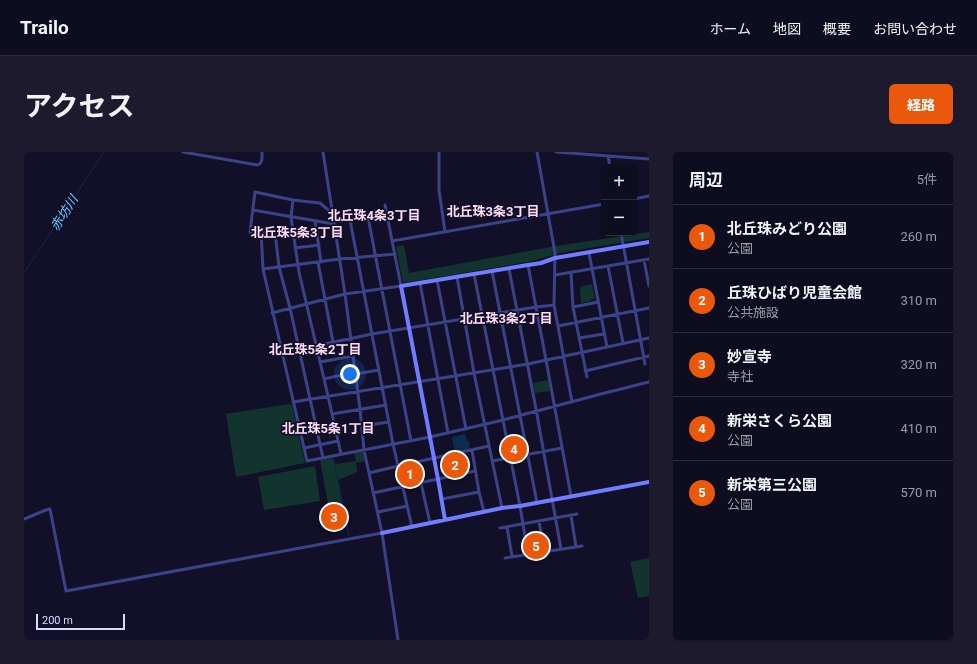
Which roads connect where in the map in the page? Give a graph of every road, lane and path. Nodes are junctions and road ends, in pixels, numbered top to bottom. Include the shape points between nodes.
1 (183, 152) edge
2 (262, 152) edge
3 (323, 152) edge
4 (439, 152) edge
5 (537, 152) edge
6 (556, 152) edge
7 (608, 156) junction
8 (649, 159) edge
9 (609, 164) edge
10 (649, 196) edge
11 (637, 198) edge
12 (293, 200) junction
13 (385, 205) dead end
14 (601, 205) edge
15 (253, 210) junction
16 (387, 213) junction
17 (333, 214) junction
18 (548, 214) junction
19 (368, 216) junction
20 (291, 217) junction
21 (350, 220) junction
22 (315, 221) junction
23 (334, 223) junction
24 (261, 231) junction
25 (275, 232) junction
26 (317, 232) junction
27 (445, 232) junction
28 (293, 235) junction
29 (621, 236) edge
30 (392, 241) junction
31 (649, 242) edge
32 (319, 245) junction
33 (623, 246) junction
34 (295, 248) junction
35 (589, 253) junction
36 (395, 254) junction
37 (375, 256) junction
38 (357, 257) junction
39 (555, 258) junction
40 (340, 259) junction
41 (649, 259) edge
42 (644, 260) junction
43 (319, 262) junction
44 (626, 263) junction
45 (298, 265) junction
46 (528, 265) junction
47 (608, 266) junction
48 (279, 267) junction
49 (509, 269) junction
50 (592, 269) junction
51 (263, 270) junction
52 (492, 271) junction
53 (571, 273) junction
54 (474, 274) junction
55 (555, 275) junction
56 (457, 277) junction
57 (437, 280) junction
58 (420, 283) junction
59 (401, 286) junction
60 (649, 286) edge
61 (381, 289) junction
62 (363, 292) junction
63 (345, 294) junction
64 (325, 299) junction
65 (598, 302) junction
66 (307, 304) junction
67 (554, 305) junction
68 (536, 307) junction
69 (573, 307) junction
70 (290, 308) junction
71 (649, 308) edge
72 (517, 310) junction
73 (635, 311) junction
74 (272, 313) junction
75 (500, 314) junction
76 (618, 315) junction
77 (482, 316) junction
78 (601, 318) junction
79 (464, 319) junction
80 (445, 323) junction
81 (576, 323) junction
82 (428, 325) junction
83 (558, 326) junction
84 (409, 328) junction
85 (390, 332) junction
86 (372, 334) junction
87 (604, 334) junction
88 (351, 338) junction
89 (579, 338) junction
90 (649, 338) edge
91 (640, 340) junction
92 (333, 342) junction
93 (623, 343) junction
94 (316, 346) junction
95 (607, 347) junction
96 (299, 349) junction
97 (282, 353) junction
98 (581, 353) junction
99 (353, 356) junction
100 (564, 356) junction
101 (649, 356) edge
102 (644, 357) junction
103 (546, 360) junction
104 (320, 362) junction
105 (528, 364) junction
106 (645, 364) dead end
107 (511, 367) junction
108 (379, 370) junction
109 (493, 370) junction
110 (585, 371) junction
111 (355, 373) junction
112 (474, 373) junction
113 (455, 376) junction
114 (587, 377) dead end
115 (324, 379) junction
116 (438, 379) junction
117 (419, 382) junction
118 (649, 382) edge
119 (400, 385) junction
120 (382, 388) junction
121 (358, 391) junction
122 (328, 396) junction
123 (310, 399) junction
124 (294, 402) junction
125 (572, 402) junction
126 (386, 405) junction
127 (555, 406) junction
128 (360, 409) junction
129 (537, 411) junction
130 (332, 414) junction
131 (520, 416) junction
132 (503, 420) junction
133 (389, 422) junction
134 (485, 424) junction
135 (362, 426) junction
136 (466, 429) junction
137 (448, 433) junction
138 (430, 437) junction
139 (338, 441) junction
140 (411, 441) junction
141 (393, 444) junction
142 (320, 445) junction
143 (489, 446) junction
144 (304, 448) junction
145 (562, 448) junction
146 (364, 450) junction
147 (472, 450) junction
148 (544, 451) junction
149 (340, 454) junction
150 (528, 454) junction
151 (510, 457) junction
152 (323, 458) junction
153 (434, 458) junction
154 (492, 461) junction
155 (398, 466) junction
156 (476, 471) junction
157 (369, 473) junction
158 (438, 479) junction
159 (649, 482) edge
160 (421, 483) junction
161 (402, 487) junction
162 (373, 492) junction
163 (479, 492) junction
164 (571, 496) junction
165 (442, 499) junction
166 (553, 500) junction
167 (537, 503) junction
168 (407, 506) junction
169 (520, 506) junction
170 (502, 508) junction
171 (378, 512) junction
172 (484, 512) junction
173 (577, 514) dead end
174 (571, 515) junction
175 (24, 518) edge
176 (556, 518) junction
177 (445, 520) junction
178 (539, 521) junction
179 (430, 523) junction
180 (523, 524) junction
181 (412, 527) junction
182 (507, 527) junction
183 (500, 528) dead end
184 (382, 533) junction
185 (582, 546) dead end
186 (576, 547) junction
187 (561, 549) junction
188 (544, 552) junction
189 (528, 554) junction
190 (512, 556) junction
191 (505, 558) dead end
192 (398, 640) edge

1 - 2 street via 257,165 261,163
3 - 17 street
4 - 27 street
5 - 18 street
6 - 7 street
7 - 8 street
7 - 9 street
10 - 11 street
12 - 15 street via 255,192
12 - 17 street via 320,203
12 - 20 street
13 - 16 street
14 - 18 street
15 - 20 street
15 - 24 street via 250,232
16 - 19 street
16 - 30 street
17 - 23 street
18 - 27 street
18 - 39 street
19 - 21 street
19 - 37 street
20 - 22 street
20 - 28 street
21 - 23 street
21 - 38 street
22 - 23 street
22 - 26 street
23 - 40 street
24 - 25 street
24 - 51 street
25 - 28 street
25 - 48 street
26 - 28 street
26 - 32 street
27 - 30 street
28 - 34 street
29 - 33 street
30 - 36 street
31 - 33 street
32 - 34 street
32 - 43 street
33 - 35 street
33 - 44 street
34 - 45 street
35 - 39 street
35 - 50 street
36 - 37 street
36 - 59 street
37 - 38 street
37 - 61 street
38 - 40 street
38 - 62 street
39 - 46 street
39 - 55 street
40 - 43 street
40 - 63 street
41 - 42 street
42 - 44 street
42 - 60 street
43 - 45 street
43 - 64 street
44 - 47 street
44 - 73 street
45 - 48 street
45 - 66 street
46 - 49 street
46 - 68 street
47 - 50 street
47 - 76 street
48 - 51 street
48 - 70 street
49 - 52 street
49 - 72 street
50 - 53 street
50 - 65 street
51 - 74 street
52 - 54 street
52 - 75 street
53 - 55 street
53 - 69 street
54 - 56 street
54 - 77 street
55 - 67 street
56 - 57 street
56 - 79 street
57 - 58 street
57 - 80 street
58 - 59 street
58 - 82 street
59 - 61 street
59 - 84 street
61 - 62 street
61 - 85 street
62 - 63 street
62 - 86 street
63 - 64 street
63 - 88 street
64 - 66 street
64 - 92 street
65 - 69 street
65 - 78 street
66 - 70 street
66 - 94 street
67 - 68 street
67 - 83 street
68 - 72 street
68 - 103 street
69 - 81 street
70 - 74 street
70 - 96 street
71 - 73 street
72 - 75 street
72 - 105 street
73 - 76 street
73 - 91 street
74 - 97 street
75 - 77 street
75 - 107 street
76 - 78 street
76 - 93 street
77 - 79 street
77 - 109 street
78 - 81 street
78 - 87 street
79 - 80 street
79 - 112 street
80 - 82 street
80 - 113 street
81 - 83 street
81 - 89 street
82 - 84 street
82 - 116 street
83 - 100 street
84 - 85 street
84 - 117 street
85 - 86 street
85 - 119 street
86 - 88 street
86 - 108 street
87 - 89 street
87 - 95 street
88 - 92 street
88 - 99 street
89 - 98 street
90 - 91 street
91 - 93 street
91 - 102 street
92 - 94 street
93 - 95 street
94 - 96 street
94 - 104 street
95 - 98 street
96 - 97 street
96 - 123 street
97 - 124 street
98 - 100 street
98 - 110 street
99 - 104 street
99 - 111 street
100 - 103 street
100 - 125 street
101 - 102 street
102 - 106 street
102 - 110 street
103 - 105 street
103 - 127 street
104 - 115 street
105 - 107 street
105 - 129 street
107 - 109 street
107 - 131 street
108 - 111 street
108 - 120 street
109 - 112 street
109 - 132 street
110 - 114 street
111 - 115 street
111 - 121 street
112 - 113 street
112 - 134 street
113 - 116 street
113 - 136 street
115 - 122 street
116 - 117 street
116 - 137 street
117 - 119 street
117 - 138 street
118 - 125 street
119 - 120 street
119 - 140 street
120 - 121 street
120 - 126 street
121 - 122 street
121 - 128 street
122 - 123 street
122 - 130 street
123 - 124 street
123 - 142 street
124 - 144 street
125 - 127 street
126 - 128 street
126 - 133 street
127 - 129 street
127 - 145 street
128 - 130 street
128 - 135 street
129 - 131 street
129 - 148 street
130 - 139 street
131 - 132 street
131 - 150 street
132 - 134 street
132 - 151 street
133 - 135 street
133 - 141 street
134 - 136 street
134 - 143 street
135 - 146 street
136 - 137 street
137 - 138 street
138 - 140 street
138 - 153 street
139 - 142 street
139 - 149 street
140 - 141 street
141 - 146 street
141 - 155 street
142 - 144 street
142 - 152 street
143 - 147 street
143 - 154 street
144 - 152 street via 307,461
145 - 148 street
145 - 164 street
146 - 149 street
146 - 157 street
147 - 153 street
147 - 156 street
148 - 150 street
148 - 166 street
149 - 152 street
150 - 151 street
150 - 167 street
151 - 154 street
151 - 169 street
153 - 155 street
153 - 158 street
154 - 170 street
155 - 157 street
155 - 161 street
156 - 158 street
156 - 163 street
157 - 162 street
158 - 160 street
158 - 165 street
159 - 164 street
160 - 161 street
160 - 179 street
161 - 162 street
161 - 168 street
162 - 171 street
163 - 165 street
163 - 172 street
164 - 166 street
165 - 177 street
166 - 167 street
166 - 176 street
167 - 169 street
168 - 171 street
168 - 181 street
169 - 170 street
169 - 180 street
170 - 172 street
171 - 184 street
172 - 177 street
173 - 174 street
174 - 176 street
174 - 186 street
175 - 184 street via 50,509 66,591
176 - 178 street
176 - 187 street
177 - 179 street
178 - 180 street
178 - 188 street
179 - 181 street
180 - 182 street
180 - 189 street
181 - 184 street
182 - 183 street
182 - 190 street
184 - 192 street
185 - 186 street
186 - 187 street
187 - 188 street
188 - 189 street
189 - 190 street
190 - 191 street

